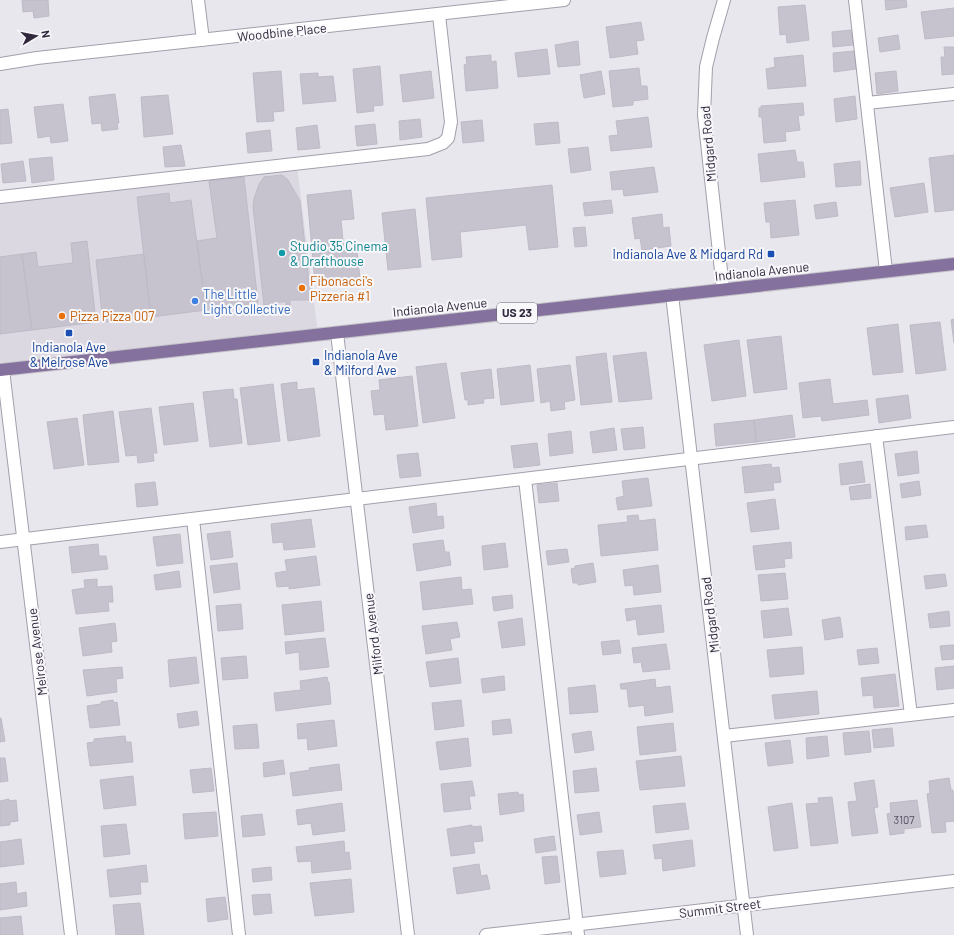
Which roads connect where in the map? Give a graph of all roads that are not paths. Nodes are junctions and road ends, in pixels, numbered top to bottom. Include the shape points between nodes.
1 (198, 0) edge
2 (564, 0) edge
3 (724, 0) edge
4 (855, 0) edge
5 (439, 15) junction
6 (203, 40) junction
7 (0, 64) edge
8 (954, 94) edge
9 (867, 103) junction
10 (0, 196) edge
11 (954, 264) edge
12 (886, 271) junction
13 (724, 290) junction
14 (672, 295) junction
15 (337, 333) junction
16 (2, 370) edge
17 (954, 427) edge
18 (876, 436) junction
19 (691, 458) junction
20 (525, 478) junction
21 (357, 499) junction
22 (193, 519) junction
23 (23, 539) junction
24 (0, 542) edge
25 (954, 710) edge
26 (911, 715) junction
27 (724, 736) junction
28 (954, 880) edge
29 (743, 905) junction
30 (577, 930) edge
31 (71, 935) edge
32 (239, 935) edge
33 (408, 935) edge
34 (486, 935) edge
35 (747, 935) edge

1 - 6 street
2 - 5 street, Woodbine Place
3 - 13 street, Midgard Road via 706,67 704,115
4 - 9 street
5 - 6 street, Woodbine Place
5 - 10 street via 451,122 448,138 438,146
6 - 7 street, Woodbine Place
8 - 9 street
9 - 12 street
11 - 12 main road, Indianola Avenue / US 23
12 - 13 main road, Indianola Avenue / US 23
13 - 14 main road, Indianola Avenue / US 23
14 - 15 main road, Indianola Avenue / US 23
14 - 19 street, Midgard Road
15 - 16 main road, Indianola Avenue / US 23
15 - 21 street, Milford Avenue
16 - 23 street, Melrose Avenue
17 - 18 street
18 - 19 street
18 - 26 street
19 - 20 street
19 - 27 street, Midgard Road
20 - 21 street
20 - 30 street
21 - 22 street
21 - 33 street, Milford Avenue
22 - 23 street
22 - 32 street
23 - 24 street
23 - 31 street, Melrose Avenue
25 - 26 street
26 - 27 street
27 - 29 street, Midgard Road
28 - 29 street, Summit Street
29 - 30 street, Summit Street
29 - 35 street, Midgard Road
30 - 34 street, Summit Street

